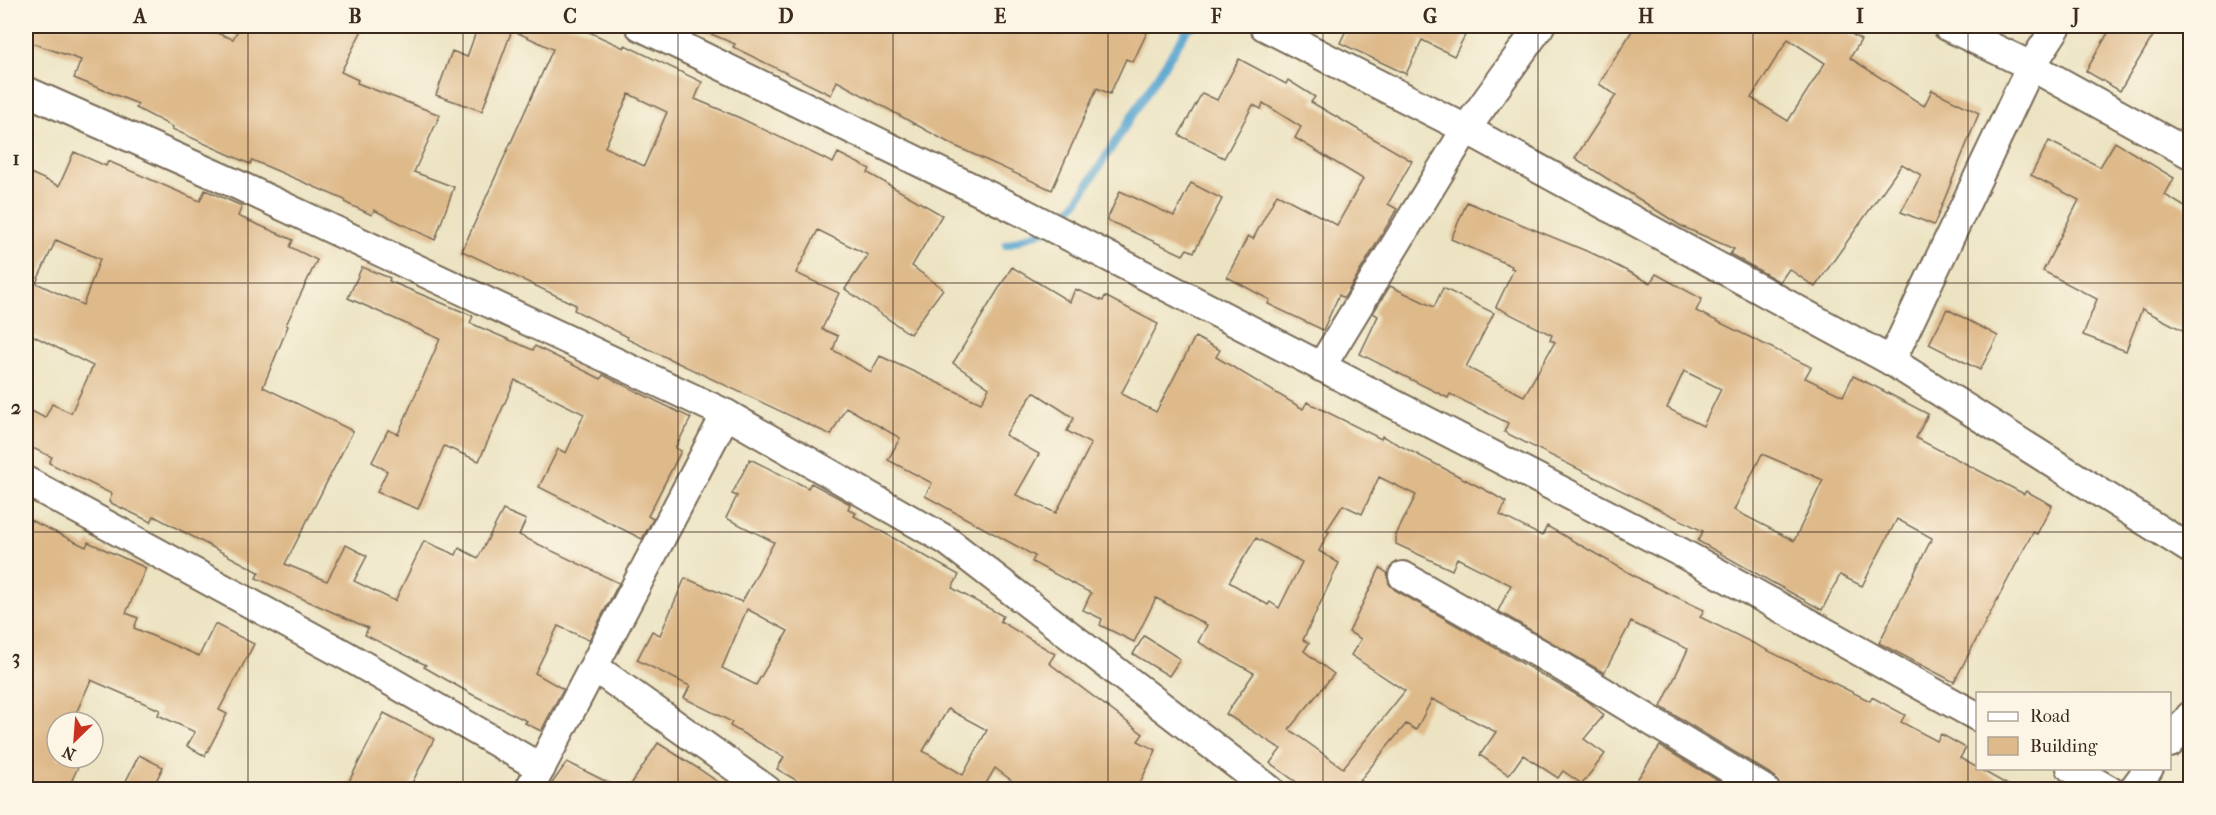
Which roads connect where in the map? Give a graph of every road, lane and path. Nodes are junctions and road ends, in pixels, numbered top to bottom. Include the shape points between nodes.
1 (640, 26) edge
2 (1264, 26) edge
3 (1540, 26) edge
4 (1947, 26) edge
5 (2057, 26) edge
6 (2031, 66) junction
7 (26, 91) edge
8 (1466, 129) junction
9 (2190, 154) edge
10 (1891, 361) junction
11 (1321, 367) junction
12 (726, 414) junction
13 (26, 481) edge
14 (2190, 549) edge
15 (1403, 576) dead end
16 (594, 667) junction
17 (1976, 716) edge
18 (2190, 716) edge
19 (2171, 740) edge
20 (2075, 770) edge
21 (2148, 770) edge
22 (535, 779) edge
23 (767, 789) edge
24 (1270, 789) edge
25 (1765, 789) edge
26 (2109, 789) edge
27 (2133, 789) edge

1 - 11 street via 1024,213
2 - 8 street
3 - 8 street
4 - 6 street
5 - 6 street
6 - 9 street
6 - 10 street
7 - 12 street via 238,185
8 - 10 street
8 - 11 street
10 - 14 street
11 - 17 street via 1682,553
12 - 16 street
12 - 24 street via 946,540
13 - 22 street via 347,656
15 - 25 street
16 - 22 street
16 - 23 street
18 - 19 street
20 - 26 street
21 - 27 street

